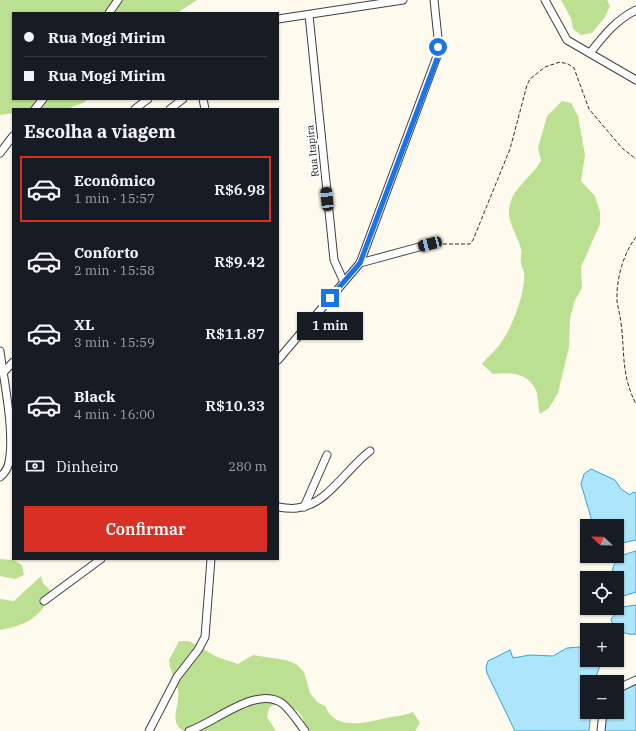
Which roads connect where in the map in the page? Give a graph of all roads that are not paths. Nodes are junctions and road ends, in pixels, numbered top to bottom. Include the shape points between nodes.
1 (118, 0) edge
2 (403, 0) edge
3 (434, 0) edge
4 (545, 0) edge
5 (636, 10) edge
6 (110, 12) edge
7 (308, 15) junction
8 (279, 19) edge
9 (590, 54) junction
10 (636, 80) edge
11 (42, 100) edge
12 (147, 100) edge
13 (182, 100) edge
14 (36, 108) edge
15 (136, 108) edge
16 (171, 108) edge
17 (12, 137) edge
18 (0, 153) edge
19 (430, 244) road end
20 (360, 263) junction
21 (344, 282) junction
22 (0, 351) edge
23 (279, 359) edge
24 (12, 363) edge
25 (3, 373) junction
26 (12, 394) edge
27 (7, 399) junction
28 (370, 452) dead end
29 (327, 455) dead end
30 (0, 477) edge
31 (279, 507) edge
32 (304, 507) junction
33 (100, 560) edge
34 (211, 560) edge
35 (44, 601) dead end
36 (636, 680) edge
37 (624, 686) edge
38 (602, 719) edge
39 (149, 731) edge
40 (189, 731) edge
41 (305, 731) edge
42 (601, 731) edge

1 - 6 street
2 - 7 street
3 - 20 street via 438,56
4 - 9 street via 567,40
5 - 9 street via 623,16 607,31
7 - 8 street
7 - 21 street, Rua Itapira via 334,260
9 - 10 street
11 - 14 street
12 - 15 street
13 - 16 street
17 - 18 street
19 - 20 street
20 - 21 street
21 - 23 street
22 - 25 street
24 - 25 street
25 - 27 street
26 - 27 street
27 - 30 street via 11,448 9,463
28 - 32 street via 356,462 324,497
29 - 32 street
31 - 32 street
33 - 35 street
34 - 39 street via 205,637 177,676
36 - 37 street
38 - 42 street
40 - 41 street via 254,699 263,698 283,704

